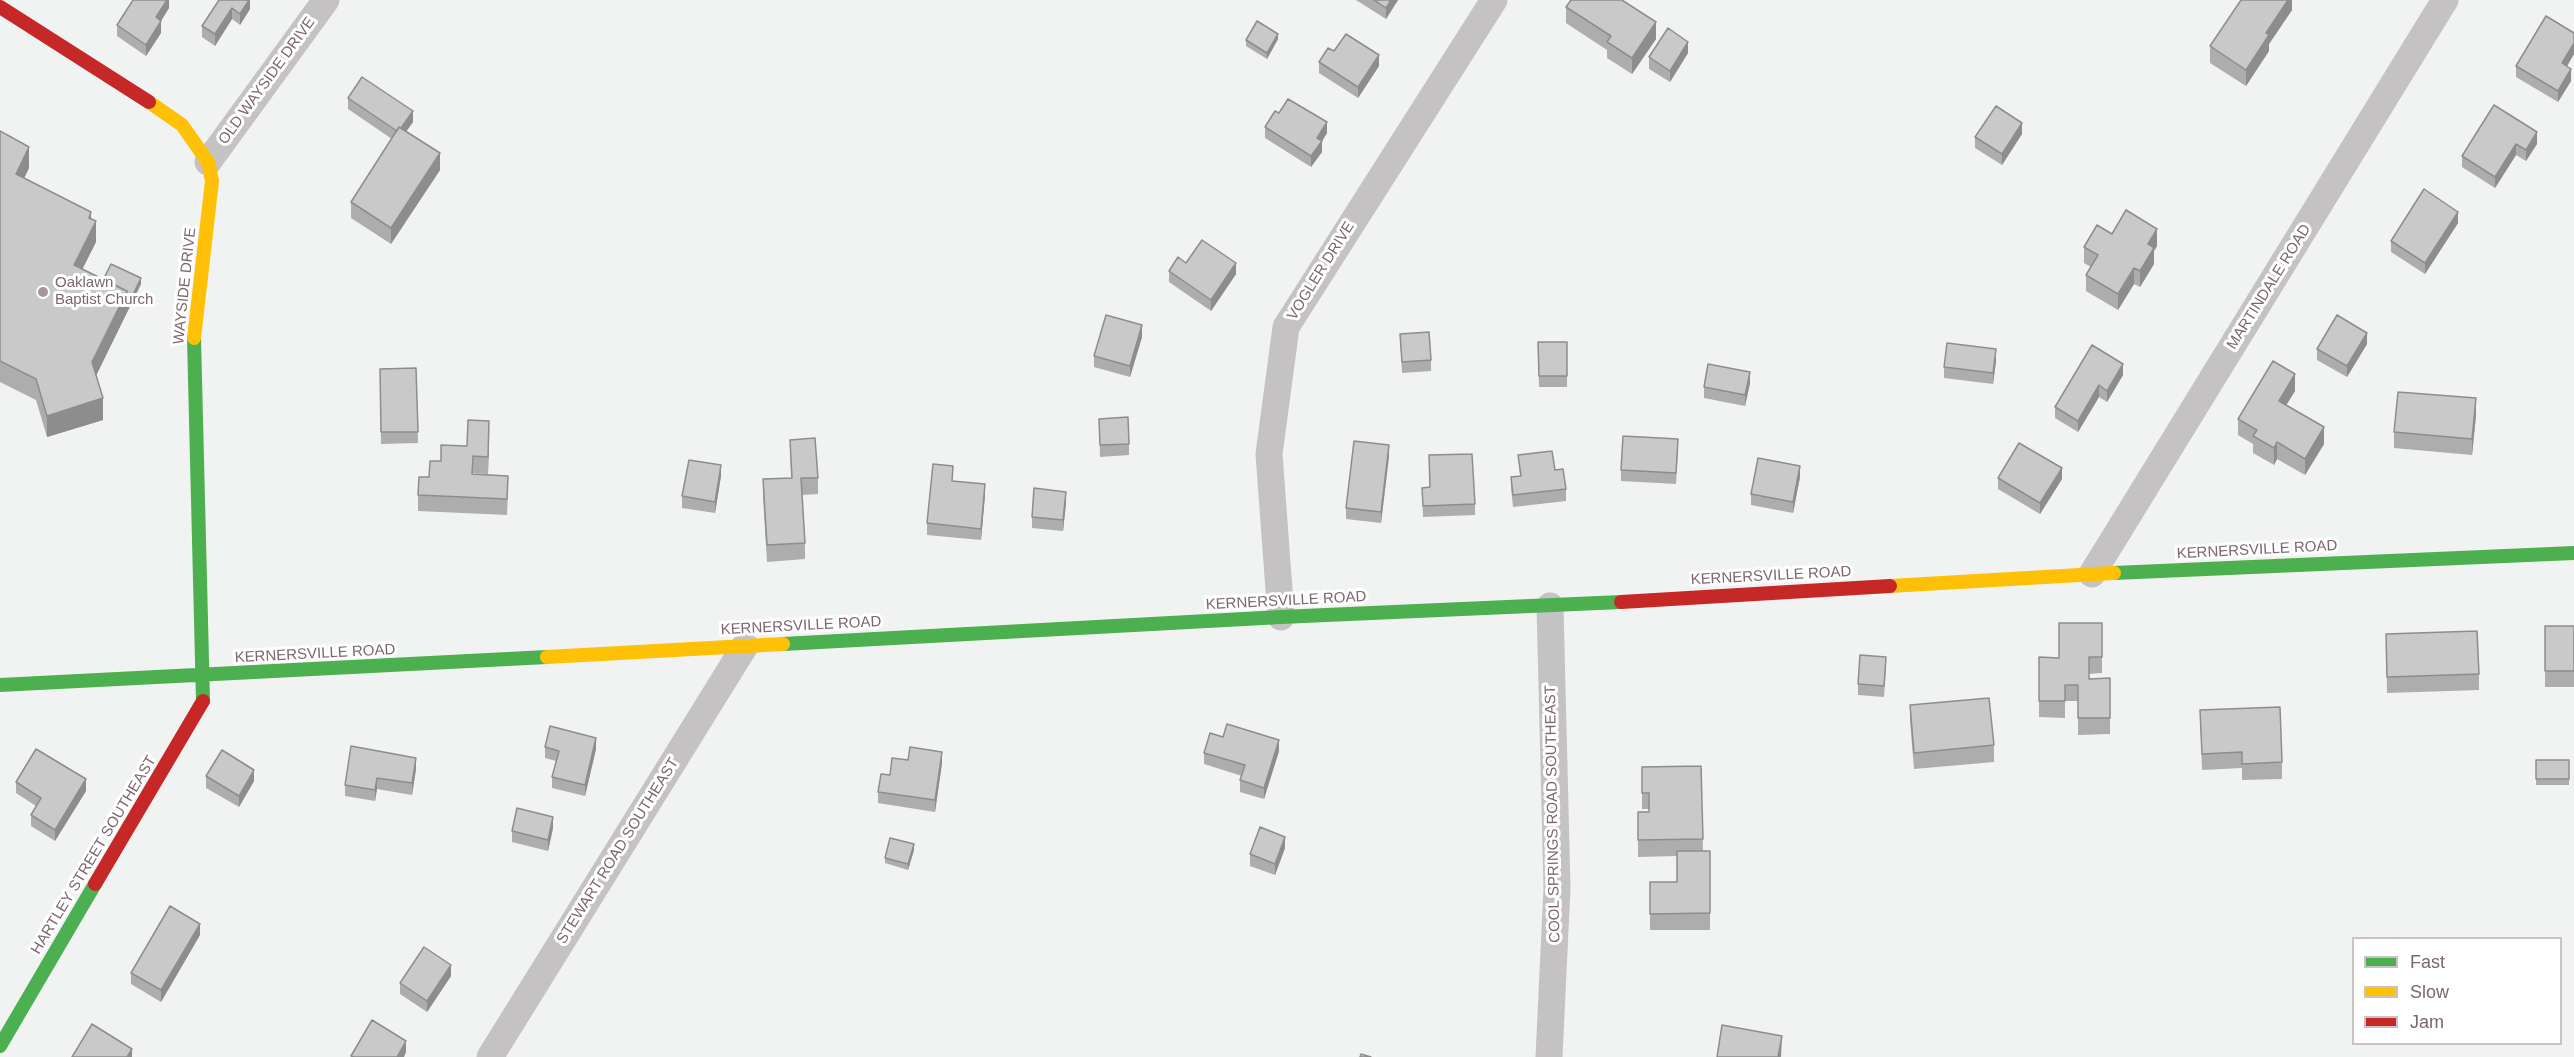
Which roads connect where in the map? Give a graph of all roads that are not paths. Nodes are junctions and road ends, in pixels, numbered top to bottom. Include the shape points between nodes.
1 (326, 0) edge
2 (1494, 0) edge
3 (2445, 0) edge
4 (0, 7) edge
5 (208, 162) junction
6 (2574, 553) edge
7 (2092, 574) junction
8 (1550, 606) junction
9 (1281, 617) junction
10 (746, 646) junction
11 (204, 676) junction
12 (0, 685) edge
13 (0, 1046) edge
14 (490, 1057) edge
15 (1549, 1057) edge

1 - 5 street, OLD WAYSIDE DRIVE
2 - 9 street, VOGLER DRIVE via 1286,327 1269,454
3 - 7 street, MARTINDALE ROAD
4 - 5 main road, WAYSIDE DRIVE via 174,119
5 - 11 main road, WAYSIDE DRIVE via 211,201 194,331
6 - 7 main road, KERNERSVILLE ROAD
7 - 8 main road, KERNERSVILLE ROAD
8 - 9 main road, KERNERSVILLE ROAD
8 - 15 street, COOL SPRINGS ROAD SOUTHEAST via 1557,888
9 - 10 main road, KERNERSVILLE ROAD
10 - 11 main road, KERNERSVILLE ROAD
10 - 14 street, STEWART ROAD SOUTHEAST
11 - 12 main road, KERNERSVILLE ROAD
11 - 13 main road, HARTLEY STREET SOUTHEAST via 204,700

